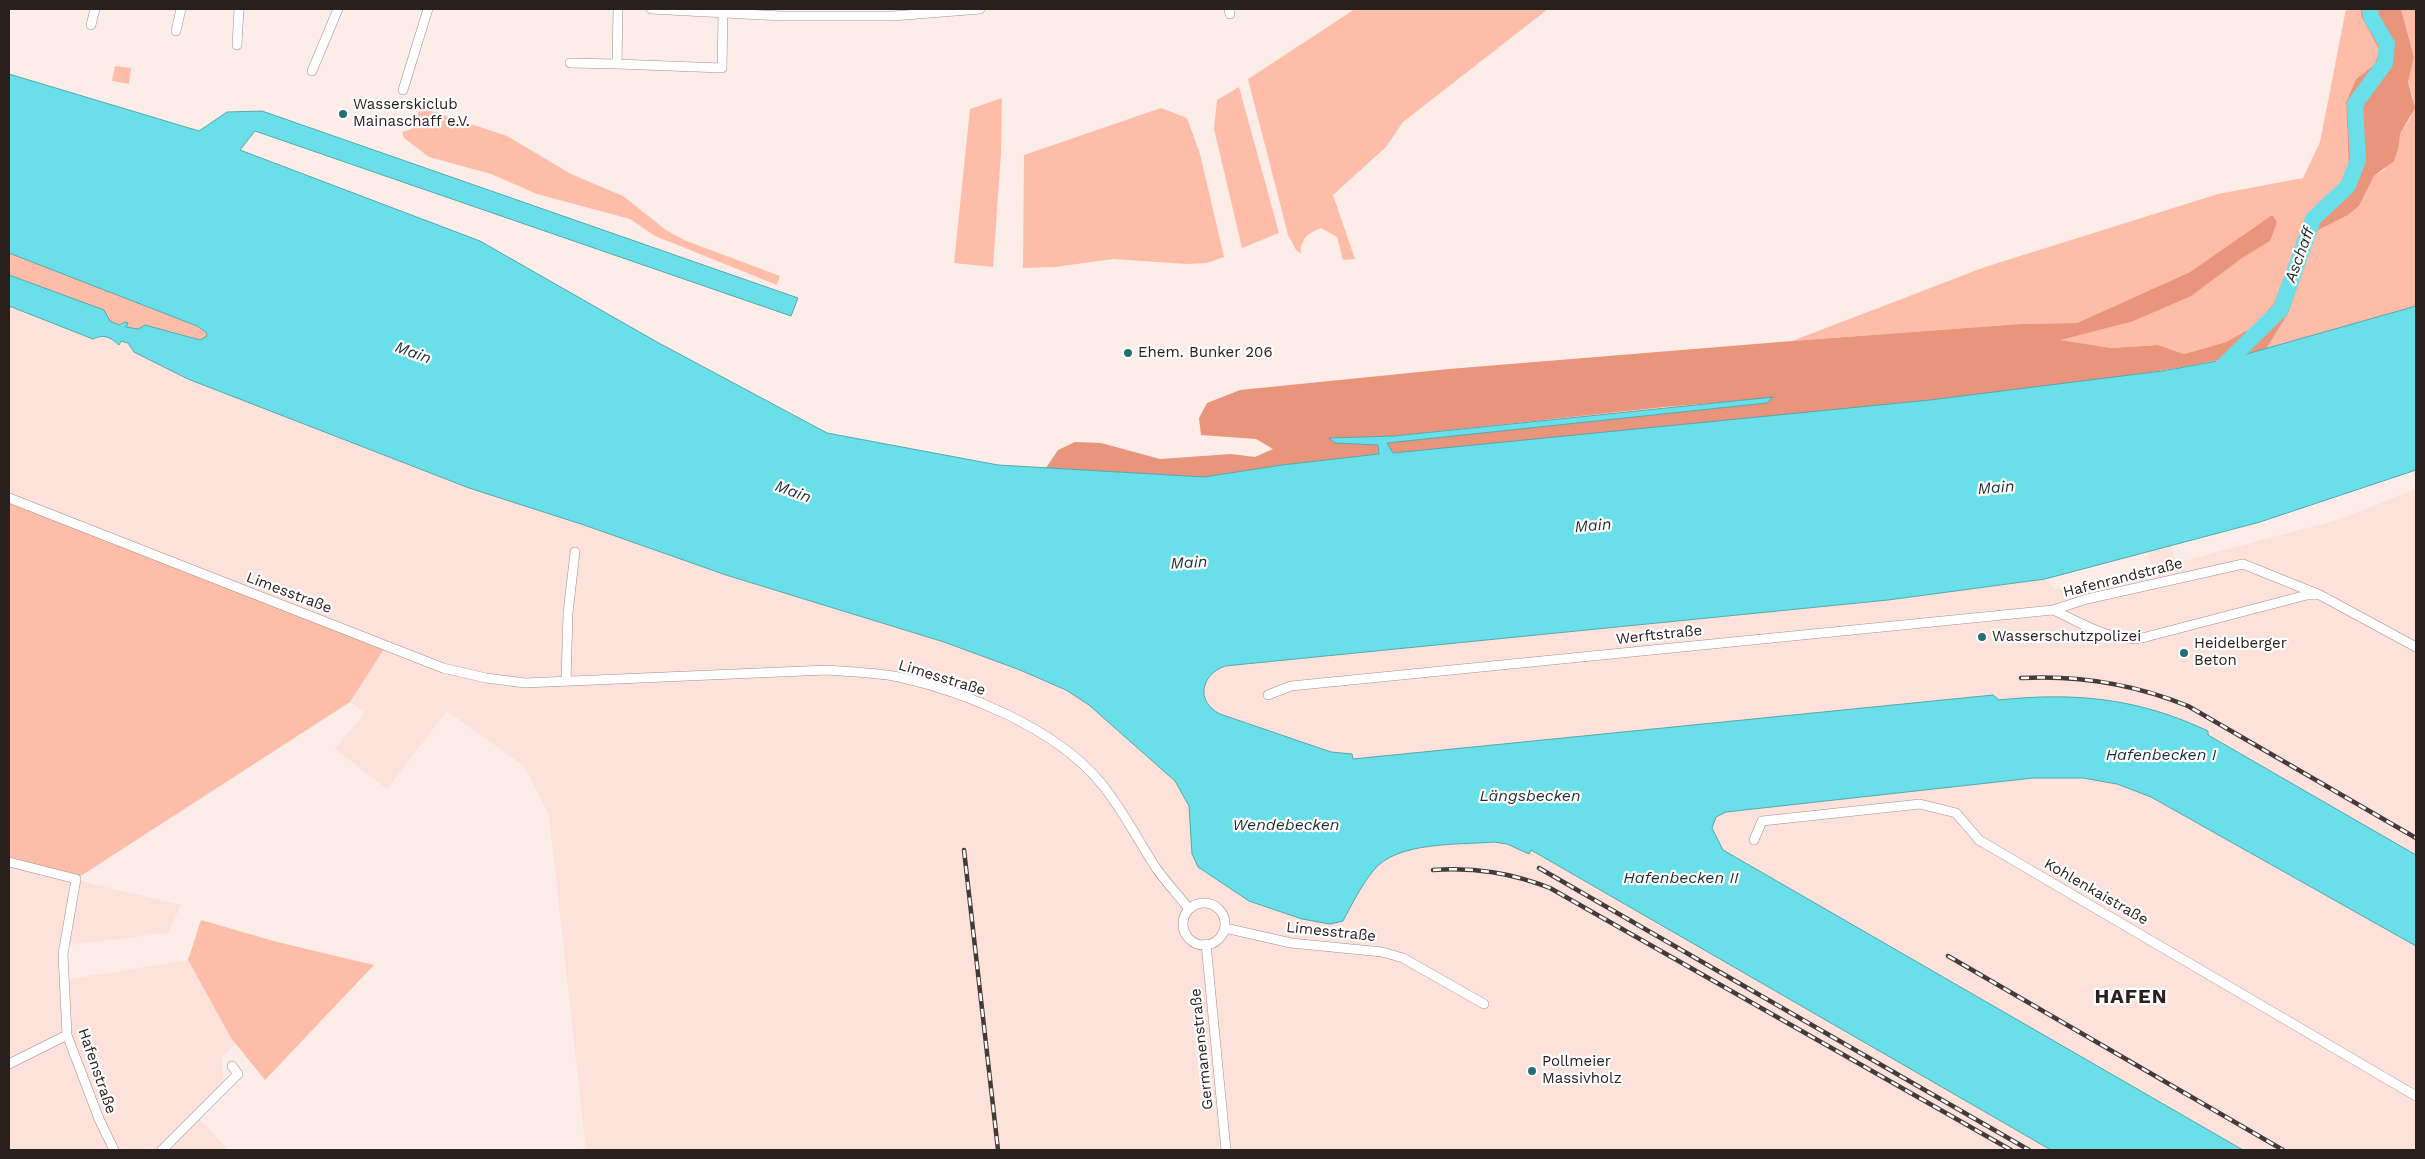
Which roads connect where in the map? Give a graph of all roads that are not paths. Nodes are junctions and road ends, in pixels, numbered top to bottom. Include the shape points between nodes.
1 (95, 9) edge
2 (181, 9) edge
3 (240, 9) edge
4 (338, 9) edge
5 (428, 9) edge
6 (618, 9) edge
7 (651, 9) edge
8 (980, 9) edge
9 (970, 10) edge
10 (781, 12) edge
11 (723, 13) junction
12 (91, 25) dead end
13 (176, 31) dead end
14 (237, 45) dead end
15 (570, 63) dead end
16 (617, 64) junction
17 (312, 71) dead end
18 (403, 90) dead end
19 (9, 498) edge
20 (575, 552) dead end
21 (2320, 595) junction
22 (2053, 610) junction
23 (2416, 647) edge
24 (566, 681) junction
25 (1268, 695) dead end
26 (1754, 840) dead end
27 (9, 862) edge
28 (1190, 909) junction
29 (1224, 928) junction
30 (1206, 944) junction
31 (1484, 1004) dead end
32 (67, 1035) junction
33 (9, 1064) edge
34 (232, 1066) dead end
35 (2416, 1096) edge
36 (114, 1150) edge
37 (162, 1150) edge
38 (1226, 1150) edge

1 - 12 street
2 - 13 street
3 - 14 street
4 - 17 street
5 - 18 street
6 - 16 street
7 - 11 street
8 - 9 street
9 - 10 street via 893,16
10 - 11 street
11 - 16 street via 722,68
15 - 16 street
19 - 24 street, Limesstraße via 443,668 486,678 525,682
20 - 24 street via 568,613
21 - 22 street, Hafenrandstraße via 2242,564 2087,599
21 - 22 street, Hafenrandstraße via 2307,595 2126,640
21 - 23 street, Hafenrandstraße
22 - 25 street, Werftstraße via 1291,686
24 - 28 street, Limesstraße via 862,672 923,684 979,704 1012,717 1049,738 1087,768 1125,816 1156,868
26 - 35 street, Kohlenkaistraße via 1762,821 1920,804 1956,812 1979,840
27 - 32 street, Hafenstraße via 76,879 63,954
28 - 29 street via 1201,903 1214,905 1223,915
28 - 30 street via 1184,920 1185,932 1193,941
29 - 30 street via 1219,938
29 - 31 street, Limesstraße via 1291,943 1382,952 1403,958
30 - 38 street, Germanenstraße
32 - 33 street
32 - 36 street, Hafenstraße
34 - 37 street via 238,1074

